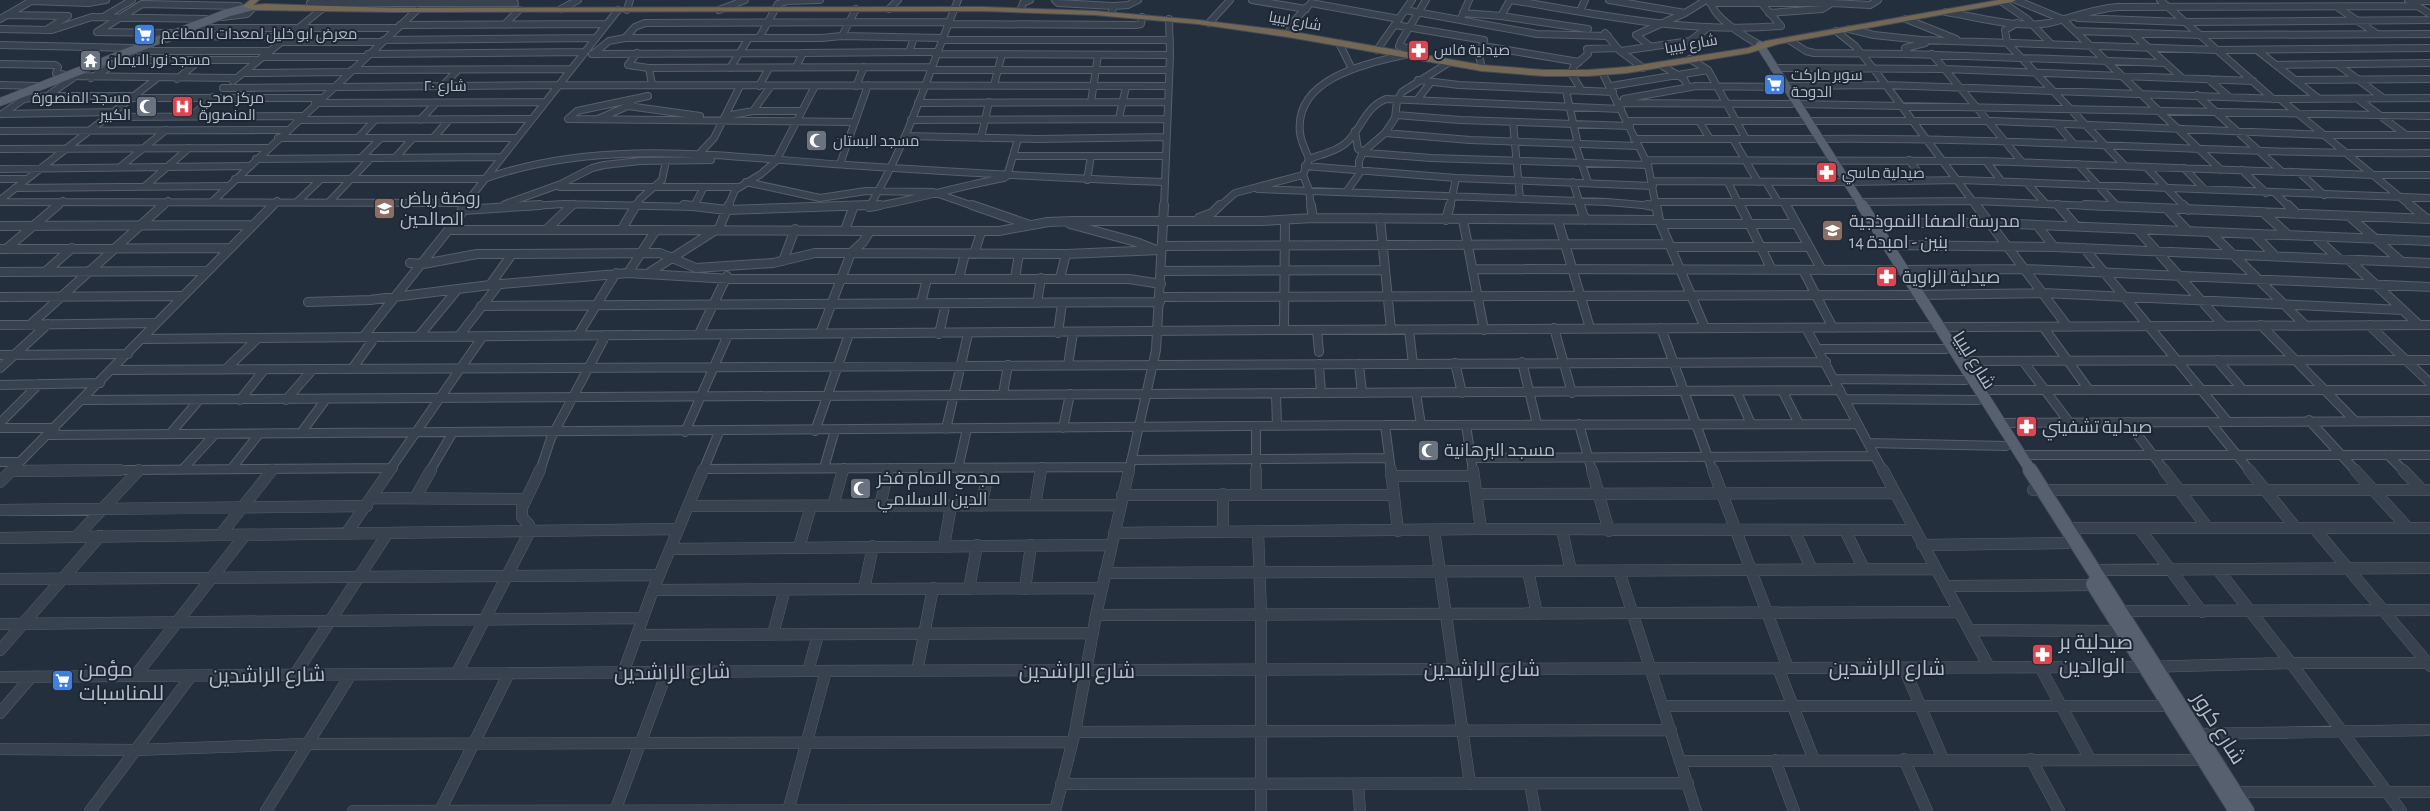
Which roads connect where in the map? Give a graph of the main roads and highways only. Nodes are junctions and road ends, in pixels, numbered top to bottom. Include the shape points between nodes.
1 (2012, 0) edge
2 (272, 1) edge
3 (518, 4) edge
4 (251, 5) edge
5 (283, 9) junction
6 (1757, 48) junction
7 (1729, 52) junction
8 (67, 77) junction
9 (1783, 87) junction
10 (0, 101) edge
11 (1873, 226) junction
12 (1899, 270) junction
13 (1936, 328) junction
14 (1978, 395) junction
15 (2038, 490) junction
16 (2054, 516) junction
17 (2149, 667) junction
18 (2174, 706) junction
19 (2236, 811) edge
20 (2247, 811) edge

1 - 6 highway, شارع ليبيا
2 - 4 highway
2 - 5 highway
3 - 5 highway, شارع ليبيا via 508,10
3 - 7 highway, شارع ليبيا via 561,10 1112,10 1172,22 1193,21 1288,34 1482,68 1572,74 1643,68
4 - 5 highway, شارع ليبيا
4 - 8 main road
4 - 8 main road via 206,19
6 - 7 highway, شارع ليبيا
6 - 7 highway, شارع ليبيا
6 - 9 main road, شارع ليبيا
6 - 9 main road, شارع ليبيا via 1773,67
8 - 10 main road
8 - 10 main road
9 - 11 main road, شارع ليبيا
11 - 12 main road, شارع ليبيا
11 - 12 main road, شارع ليبيا
12 - 13 main road, شارع ليبيا
13 - 14 main road, شارع ليبيا via 1960,361
13 - 14 main road, شارع ليبيا via 1946,349
14 - 15 main road, شارع ليبيا via 2020,456
14 - 15 main road, شارع ليبيا via 2006,446
15 - 16 main road, شارع ليبيا
16 - 17 main road, شارع ليبيا via 2067,543 2122,631
16 - 17 main road, شارع ليبيا via 2066,528 2119,611
17 - 18 main road, شارع كرور
18 - 19 main road, شارع كرور
18 - 20 main road, شارع كرور via 2197,734

